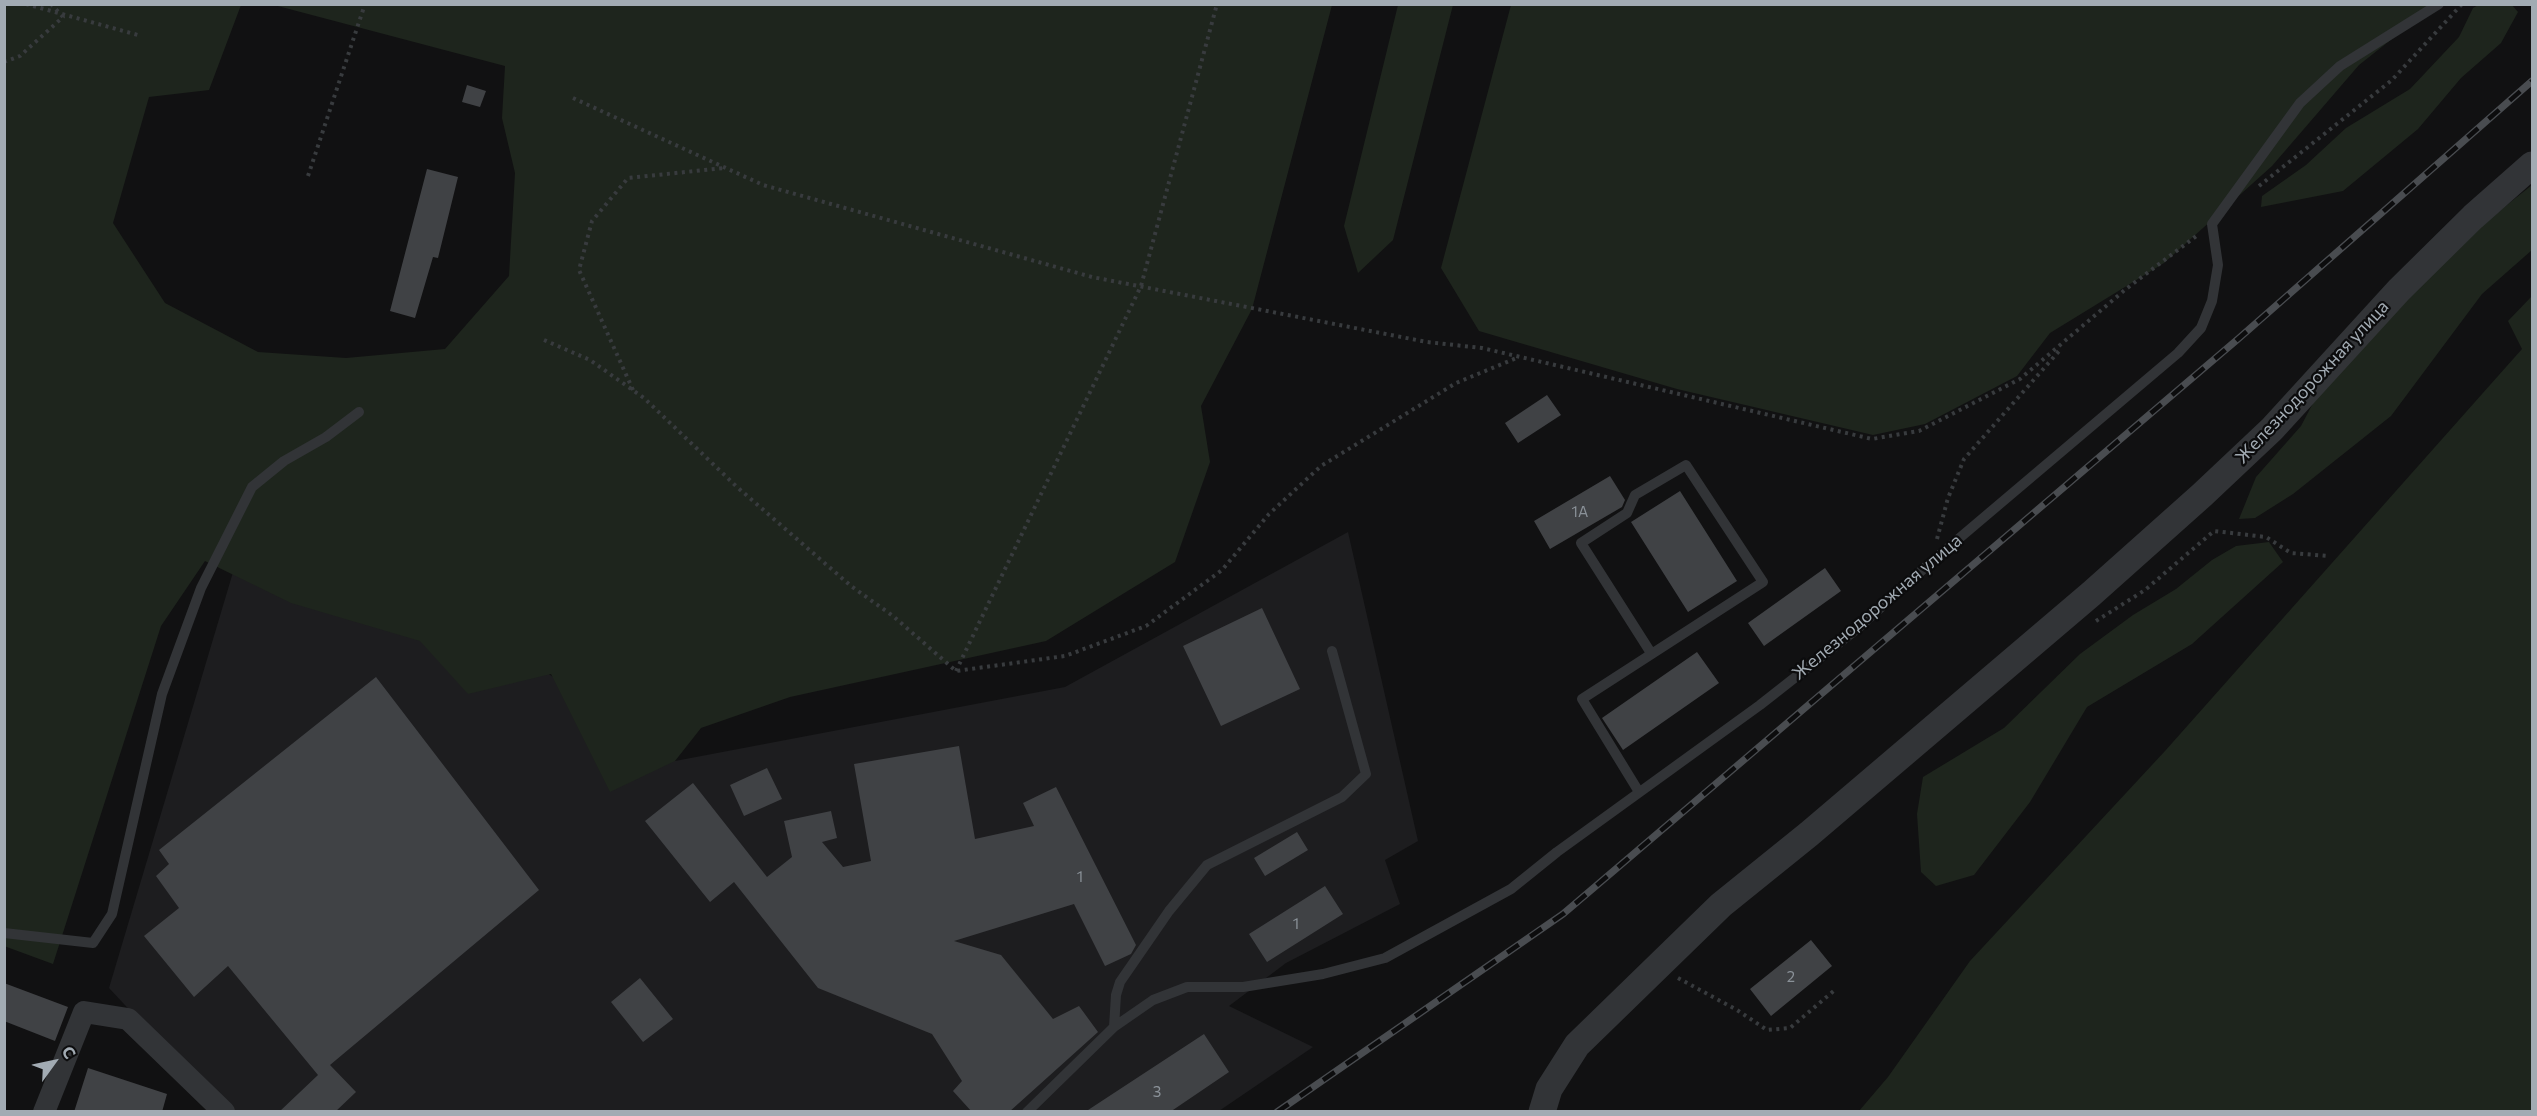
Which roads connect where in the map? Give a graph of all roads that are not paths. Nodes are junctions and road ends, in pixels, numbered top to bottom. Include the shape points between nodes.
1 (2439, 4) edge
2 (2532, 165) edge
3 (359, 412) dead end
4 (1332, 651) dead end
5 (1651, 653) junction
6 (1639, 792) junction
7 (4, 933) edge
8 (1114, 1027) junction
9 (44, 1112) edge
10 (224, 1112) edge
11 (1027, 1112) edge
12 (1542, 1112) edge

1 - 6 lane, Железнодорожная улица via 2340,66 2300,103 2212,224 2218,265 2212,301 2201,328 2178,353 1930,562 1858,628
2 - 12 street, Железнодорожная улица via 2398,290 2272,429 2202,495 2091,594 1721,905 1577,1045 1549,1089
3 - 7 lane via 326,437 285,460 252,487 246,497 201,588 162,694 112,914 93,943
4 - 8 lane via 1366,774 1342,797 1207,865 1169,911 1120,982
5 - 5 lane via 1763,582 1686,465 1635,495 1628,513 1581,543
5 - 6 lane via 1582,699
6 - 8 lane, Железнодорожная улица via 1511,889 1385,958 1323,974 1243,987 1187,987 1153,1000
8 - 11 lane, Железнодорожная улица
9 - 10 street via 84,1012 128,1019

